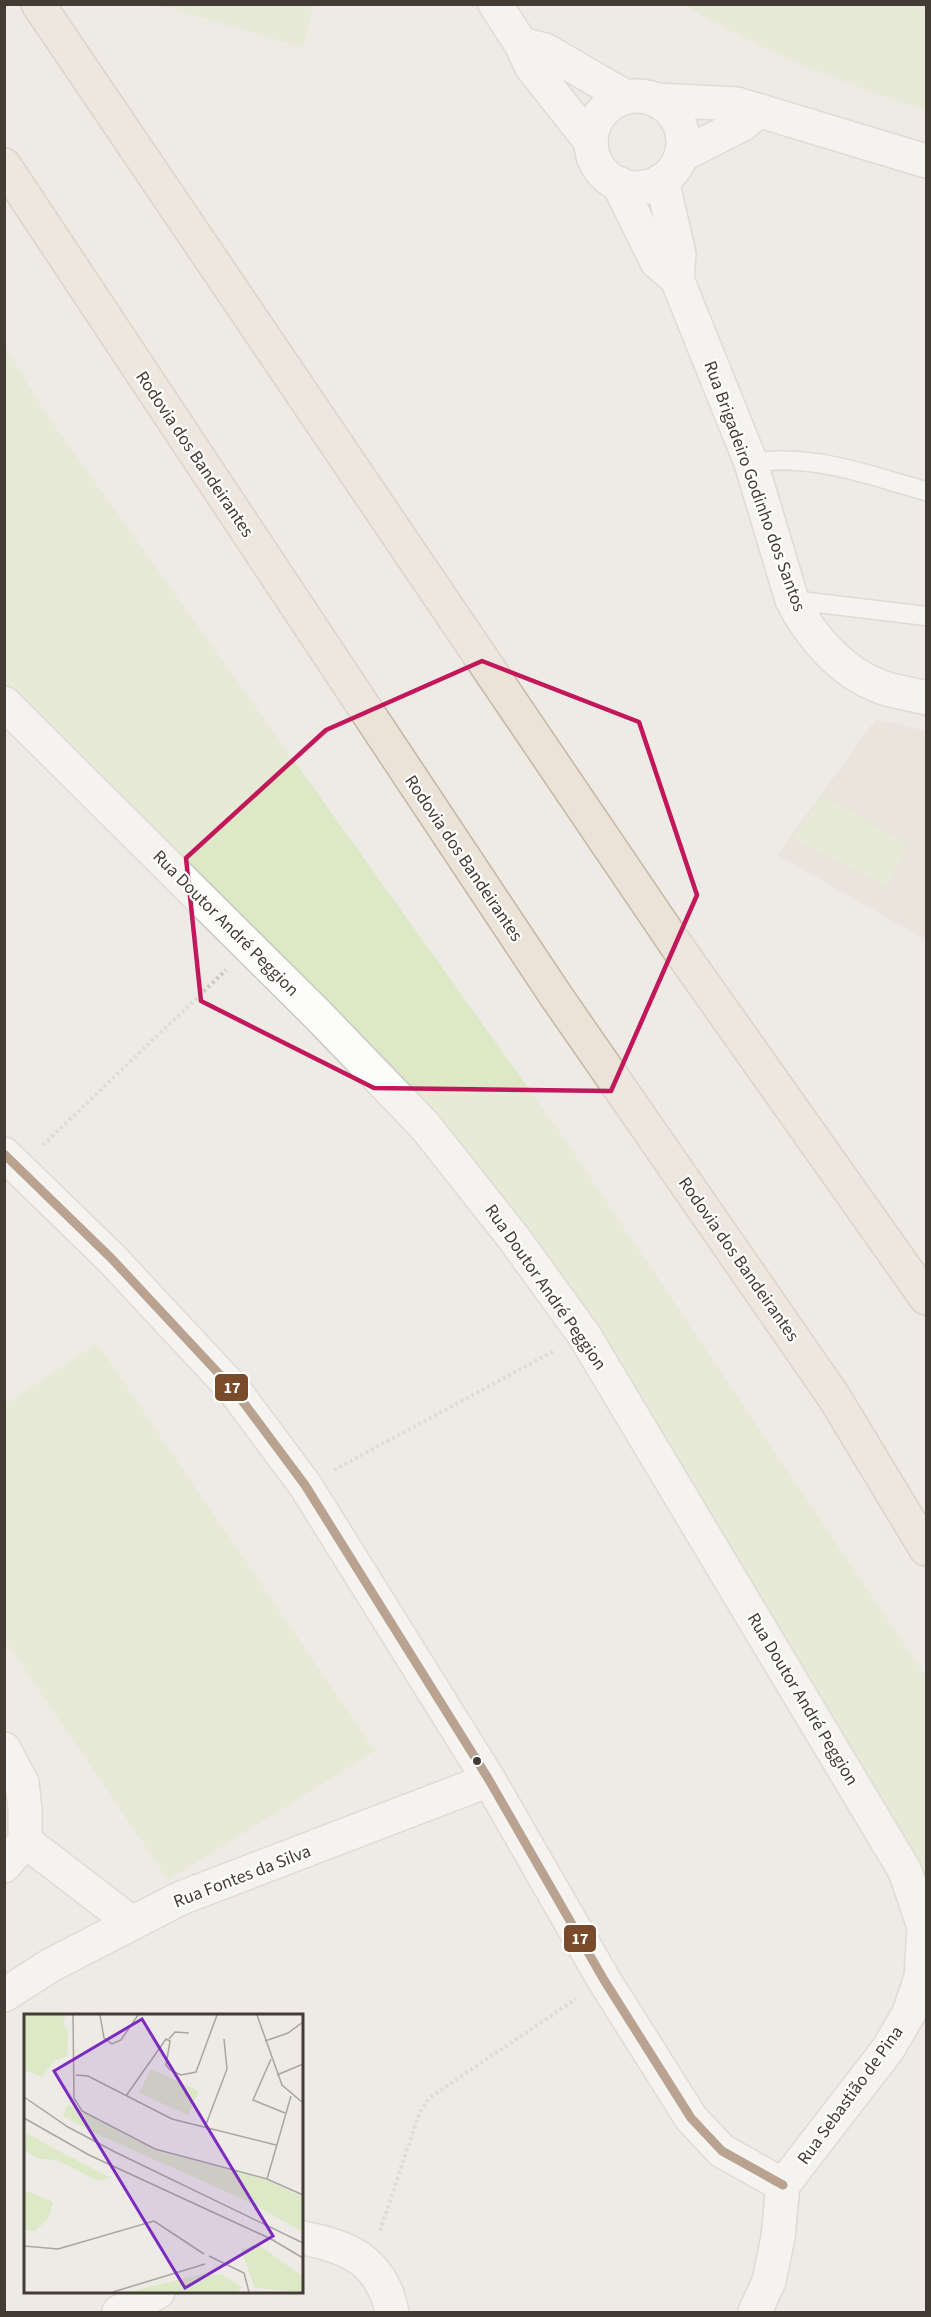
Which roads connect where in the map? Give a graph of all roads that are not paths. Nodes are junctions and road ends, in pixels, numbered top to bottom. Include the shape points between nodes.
1 (38, 4) edge
2 (495, 4) edge
3 (521, 44) junction
4 (642, 98) junction
5 (758, 111) junction
6 (591, 142) junction
7 (927, 161) edge
8 (4, 165) edge
9 (672, 168) junction
10 (618, 183) junction
11 (677, 279) junction
12 (751, 463) junction
13 (927, 491) edge
14 (792, 600) junction
15 (927, 616) edge
16 (927, 698) edge
17 (4, 703) edge
18 (9, 1168) edge
19 (927, 1298) edge
20 (927, 1549) edge
21 (4, 1749) edge
22 (489, 1780) junction
23 (25, 1841) junction
24 (4, 1866) edge
25 (132, 1923) junction
26 (4, 1995) edge
27 (909, 2013) joint
28 (783, 2185) junction
29 (303, 2238) edge
30 (156, 2293) edge
31 (118, 2313) edge
32 (392, 2313) edge
33 (754, 2313) edge

1 - 19 highway via 676,945
2 - 3 street
3 - 4 street via 545,50
3 - 6 street via 531,66
4 - 5 street via 737,104
4 - 6 street via 610,104 602,112
4 - 9 street via 674,114 680,126 683,138
5 - 7 street
5 - 9 street
6 - 10 street via 594,159
8 - 20 highway, Rodovia dos Bandeirantes via 556,996 834,1397
9 - 10 street via 649,187
9 - 11 street, Rua Brigadeiro Godinho dos Santos via 679,254
10 - 11 street, Rua Brigadeiro Godinho dos Santos via 657,262
11 - 12 street, Rua Brigadeiro Godinho dos Santos
12 - 13 lane via 780,459 817,462
12 - 14 street, Rua Brigadeiro Godinho dos Santos
14 - 15 lane
14 - 16 street, Rua Brigadeiro Godinho dos Santos via 812,633 842,664 881,687
17 - 27 street, Rua Doutor André Peggion via 425,1126 584,1335 905,1871 924,1927 921,1977
18 - 22 street via 112,1259 235,1391 305,1485
21 - 23 street via 22,1783
22 - 25 street, Rua Fontes da Silva via 181,1898
22 - 28 street via 604,1980 691,2118 722,2151
23 - 24 street
23 - 25 street
25 - 26 street, Rua Fontes da Silva via 51,1965
27 - 28 street, Rua Sebastião de Pina via 888,2049
28 - 33 street via 769,2281
29 - 32 street via 331,2243 369,2265 384,2284
30 - 31 street

